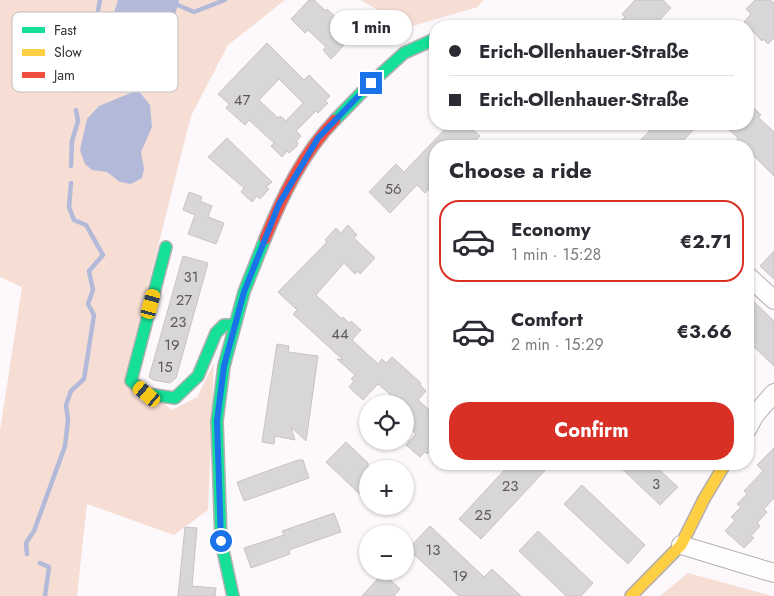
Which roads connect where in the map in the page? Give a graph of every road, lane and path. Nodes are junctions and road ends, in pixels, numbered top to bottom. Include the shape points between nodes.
1 (429, 42) edge
2 (166, 247) dead end
3 (754, 282) edge
4 (774, 300) edge
5 (235, 325) junction
6 (774, 394) edge
7 (754, 416) edge
8 (721, 470) edge
9 (681, 545) junction
10 (774, 573) edge
11 (233, 596) edge
12 (631, 596) edge

1 - 5 street via 404,53 318,138 279,204 244,292
2 - 5 street via 131,381 147,394 175,398 198,376 216,333 224,325
3 - 4 street
5 - 11 street via 224,366 217,421 221,541
6 - 7 street
8 - 9 street
9 - 10 street
9 - 12 street

